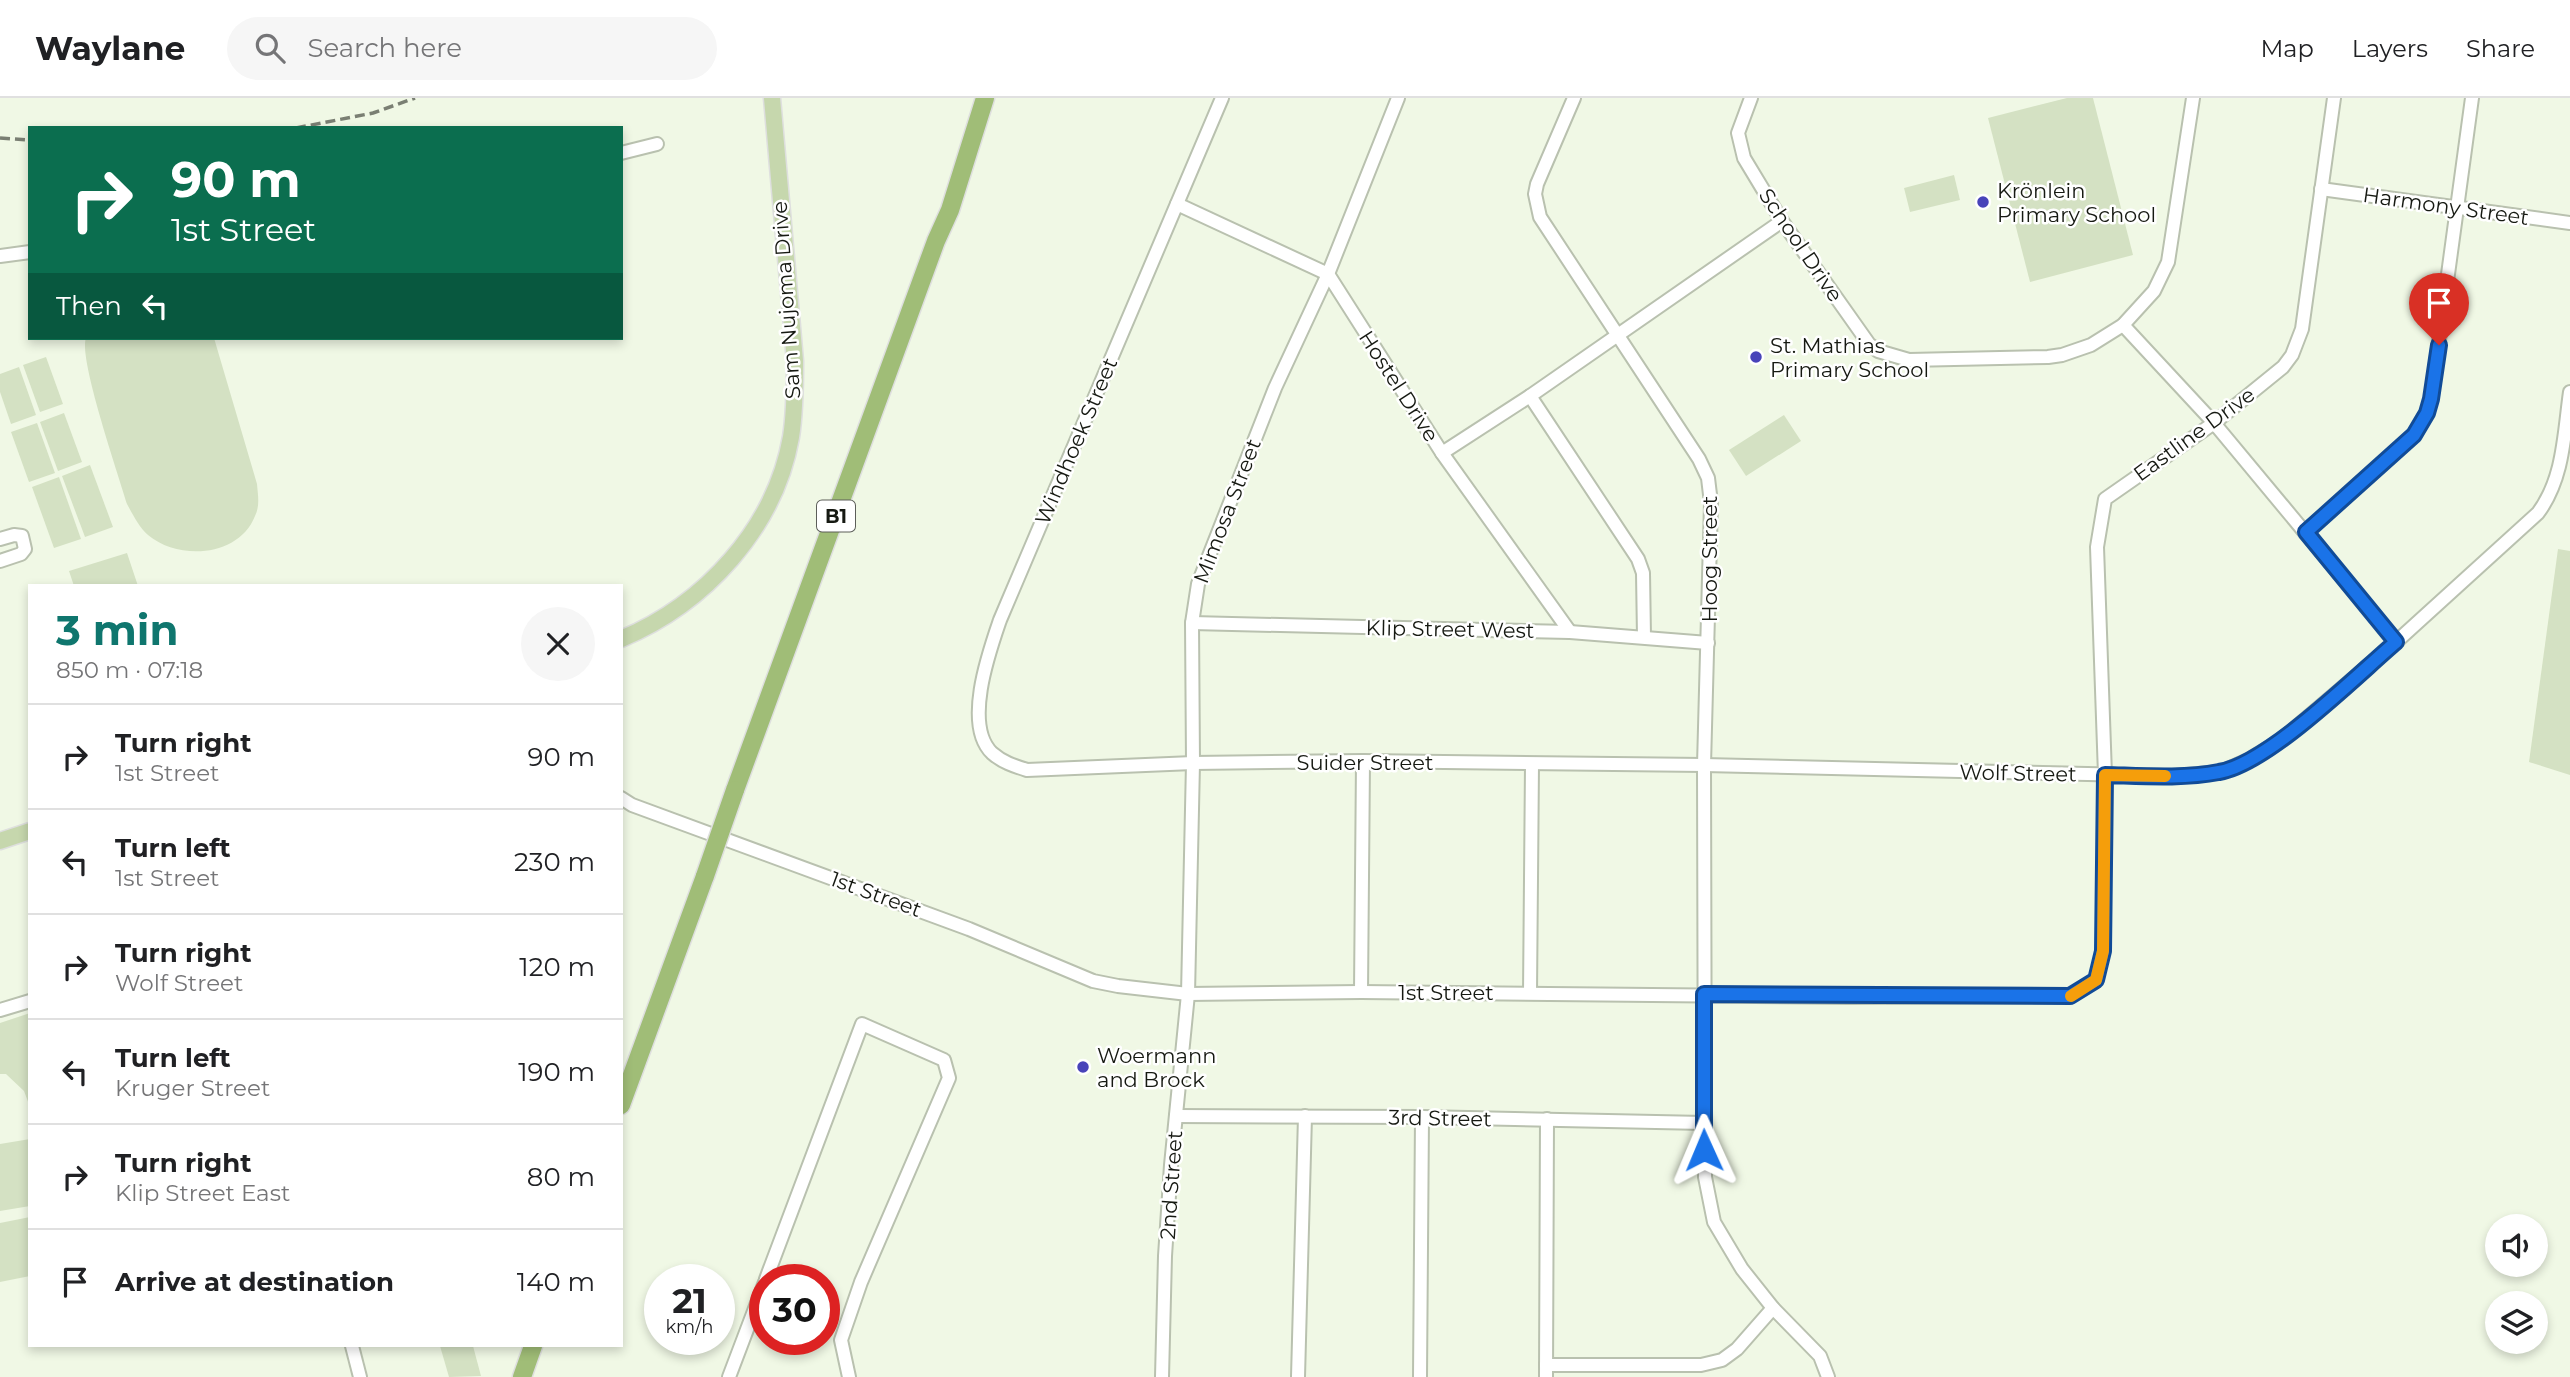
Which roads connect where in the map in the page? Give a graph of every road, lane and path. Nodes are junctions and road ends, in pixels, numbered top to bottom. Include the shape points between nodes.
1 (772, 98) edge
2 (978, 98) edge
3 (985, 98) edge
4 (1222, 98) edge
5 (1398, 98) edge
6 (1574, 98) edge
7 (1751, 98) edge
8 (2193, 98) edge
9 (2334, 98) edge
10 (2472, 98) edge
11 (657, 144) dead end
12 (623, 152) edge
13 (2322, 189) junction
14 (1177, 204) junction
15 (2457, 208) junction
16 (1782, 221) junction
17 (2570, 223) edge
18 (936, 241) junction
19 (28, 252) edge
20 (0, 256) edge
21 (1328, 274) junction
22 (2123, 326) junction
23 (1617, 335) junction
24 (2570, 392) edge
25 (1530, 396) junction
26 (2214, 423) junction
27 (1442, 453) junction
28 (2306, 532) junction
29 (0, 539) edge
30 (0, 561) edge
31 (1192, 624) junction
32 (1570, 632) junction
33 (1644, 637) junction
34 (623, 638) edge
35 (2396, 642) junction
36 (1708, 643) junction
37 (1363, 761) junction
38 (1192, 762) junction
39 (1532, 764) junction
40 (1704, 765) junction
41 (1027, 770) joint
42 (2105, 775) junction
43 (623, 800) edge
44 (28, 832) edge
45 (0, 841) edge
46 (1361, 992) junction
47 (1530, 993) junction
48 (1188, 994) junction
49 (1704, 994) junction
50 (28, 1002) edge
51 (0, 1010) edge
52 (623, 1099) edge
53 (1176, 1116) junction
54 (1305, 1116) junction
55 (1422, 1117) junction
56 (1547, 1119) junction
57 (1704, 1123) junction
58 (771, 1264) edge
59 (1773, 1308) junction
60 (749, 1324) edge
61 (352, 1347) edge
62 (533, 1347) edge
63 (1546, 1371) edge
64 (360, 1377) edge
65 (522, 1377) edge
66 (729, 1377) edge
67 (849, 1377) edge
68 (1162, 1377) edge
69 (1298, 1377) edge
70 (1420, 1377) edge
71 (1828, 1377) edge

1 - 34 main road, Sam Nujoma Drive via 795,361 795,401 780,479 738,553 709,583 682,607
2 - 18 highway, B1
3 - 18 highway, B1
4 - 14 street, Windhoek Street
5 - 21 street, Mimosa Street
6 - 23 street, Hoog Street via 1537,184 1536,208
7 - 16 street, School Drive via 1741,120 1739,144
8 - 22 street, School Drive via 2168,262 2154,291
9 - 13 street, Eastline Drive
10 - 15 street
11 - 12 street
13 - 15 street, Harmony Street
13 - 26 street, Eastline Drive via 2302,329 2292,355 2283,368
14 - 21 street
14 - 41 street, Windhoek Street via 986,661 979,708 981,730 990,751
15 - 17 street, Harmony Street
15 - 28 street via 2427,413 2414,435
16 - 22 street, School Drive via 1869,344 1895,358 2055,356 2091,345
16 - 23 street
18 - 52 highway, B1, bridge
19 - 20 street
21 - 27 street, Hostel Drive
21 - 31 street, Mimosa Street via 1237,482 1198,584
22 - 26 street
23 - 25 street
23 - 36 street, Hoog Street via 1709,478
24 - 35 street, Wolf Street via 2556,483 2538,513
25 - 27 street
25 - 33 street via 1638,559 1643,573
26 - 28 street
26 - 42 street, Eastline Drive via 2105,499 2097,547
27 - 32 street, Hostel Drive
28 - 35 street
29 - 30 street via 22,536 25,549
31 - 32 street, Klip Street West
31 - 38 street, Mimosa Street
32 - 33 street, Klip Street West
33 - 36 street, Klip Street West
35 - 42 street, Wolf Street via 2281,740 2248,760 2221,772
36 - 40 street, Hoog Street
37 - 38 street, Suider Street
37 - 39 street, Suider Street
37 - 46 street
38 - 41 street, Suider Street
38 - 48 street, Mimosa Street
39 - 40 street, Suider Street
39 - 47 street
40 - 42 street, Wolf Street
40 - 49 street, Hoog Street
42 - 49 street, 1st Street via 2103,951 2096,980 2070,996
43 - 48 street, 1st Street via 975,931 1093,981
44 - 45 main road
46 - 47 street, 1st Street
46 - 48 street, 1st Street
47 - 49 street, 1st Street
48 - 53 street, 2nd Street
49 - 57 street, Hoog Street
50 - 51 street
53 - 54 street, 3rd Street
53 - 68 street, 2nd Street
54 - 55 street, 3rd Street
54 - 69 street
55 - 56 street, 3rd Street
55 - 70 street
56 - 57 street, 3rd Street
56 - 63 street
57 - 59 street, Hoog Street via 1705,1177 1714,1222
58 - 67 street via 862,1024 944,1060 949,1078 861,1282 841,1340
59 - 63 street via 1722,1360 1701,1365
59 - 71 street, Hoog Street via 1820,1356
60 - 66 street
61 - 64 street
62 - 65 highway

